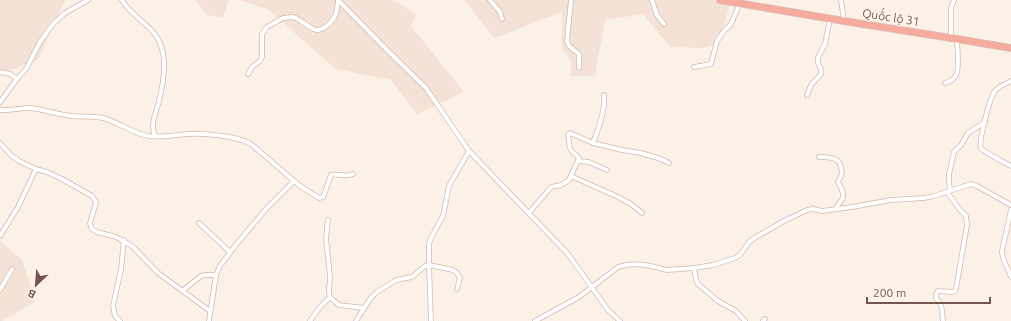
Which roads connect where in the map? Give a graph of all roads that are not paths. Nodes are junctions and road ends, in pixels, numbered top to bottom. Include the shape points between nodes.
1 (88, 0) edge
2 (122, 0) edge
3 (338, 0) edge
4 (490, 0) edge
5 (571, 0) edge
6 (652, 0) edge
7 (720, 0) edge
8 (841, 0) edge
9 (954, 0) edge
10 (738, 3) edge
11 (502, 19) dead end
12 (830, 19) junction
13 (844, 21) junction
14 (664, 24) dead end
15 (954, 38) junction
16 (1011, 48) edge
17 (579, 68) dead end
18 (694, 68) dead end
19 (0, 72) edge
20 (248, 74) dead end
21 (18, 79) junction
22 (1011, 81) edge
23 (945, 83) dead end
24 (604, 95) dead end
25 (808, 95) dead end
26 (0, 102) edge
27 (0, 110) edge
28 (985, 122) junction
29 (155, 136) junction
30 (0, 143) edge
31 (593, 143) junction
32 (469, 151) junction
33 (819, 157) dead end
34 (578, 161) junction
35 (669, 163) dead end
36 (1011, 166) edge
37 (36, 169) junction
38 (608, 170) dead end
39 (353, 174) dead end
40 (571, 176) junction
41 (294, 181) junction
42 (949, 191) junction
43 (1011, 205) edge
44 (836, 209) junction
45 (1011, 210) edge
46 (529, 213) junction
47 (642, 213) dead end
48 (328, 220) dead end
49 (199, 224) dead end
50 (0, 236) edge
51 (124, 240) junction
52 (230, 252) junction
53 (429, 265) junction
54 (694, 268) junction
55 (12, 269) dead end
56 (216, 275) junction
57 (1011, 277) edge
58 (592, 287) junction
59 (457, 289) dead end
60 (0, 290) edge
61 (182, 291) junction
62 (330, 297) junction
63 (364, 308) junction
64 (210, 311) junction
65 (120, 321) edge
66 (209, 321) edge
67 (310, 321) edge
68 (356, 321) edge
69 (431, 321) edge
70 (535, 321) edge
71 (620, 321) edge
72 (745, 321) edge
73 (942, 321) edge

1 - 21 street via 58,19 40,42
2 - 29 street via 154,33 162,50 163,82 152,127
3 - 20 street via 334,18 320,30 316,31 292,17 283,18 267,27 262,34 262,57
3 - 32 street via 426,88
4 - 11 street via 500,12
5 - 17 street via 567,41 579,54
6 - 14 street via 657,15
7 - 10 highway, Quốc lộ 31
8 - 13 street
9 - 15 street
10 - 12 highway, Quốc lộ 31
10 - 18 street via 731,24 720,37 711,64
12 - 13 highway, Quốc lộ 31
12 - 25 street via 825,44 818,58 821,74 811,85
13 - 15 highway, Quốc lộ 31
15 - 16 highway, Quốc lộ 31
15 - 23 street via 957,72 951,81
19 - 21 street
21 - 26 street
22 - 28 street via 999,87 993,94
24 - 31 street via 601,120
27 - 29 street via 32,108 72,116 102,118 138,133
28 - 36 street via 982,149
28 - 42 street via 970,131 954,152 949,174
29 - 41 street via 199,133 245,141
30 - 37 street via 12,156
31 - 34 street via 569,133 570,149 578,156
31 - 35 street via 641,153
32 - 46 street
32 - 53 street via 449,186 443,216 431,238
33 - 44 street via 829,157 840,162 842,177 838,182 843,197
34 - 38 street via 589,162
34 - 40 street
37 - 50 street
37 - 51 street via 91,194 96,202 90,223 92,229
39 - 41 street via 331,175 321,198
40 - 46 street via 561,185 551,187
40 - 47 street via 618,197
41 - 52 street via 266,209
42 - 43 street via 973,184
42 - 44 street via 924,198 891,200
42 - 73 street via 966,216 967,224 956,289 952,292 938,291 936,294 941,305
44 - 54 street via 813,209 802,212 756,237 735,258
45 - 57 street via 1002,251
46 - 58 street via 568,254
48 - 62 street via 326,242
49 - 52 street
51 - 61 street via 155,270
51 - 65 street via 113,306 114,313
52 - 56 street
53 - 59 street via 447,268 457,273 460,278
53 - 63 street via 412,277 399,278 392,282 375,294
53 - 69 street
54 - 58 street via 666,270 642,264 622,266
54 - 72 street via 698,284 718,301 736,311
55 - 60 street
56 - 61 street via 201,276
56 - 64 street
58 - 70 street
58 - 71 street via 610,313
61 - 64 street
62 - 63 street via 339,305
62 - 67 street
63 - 68 street
64 - 66 street

